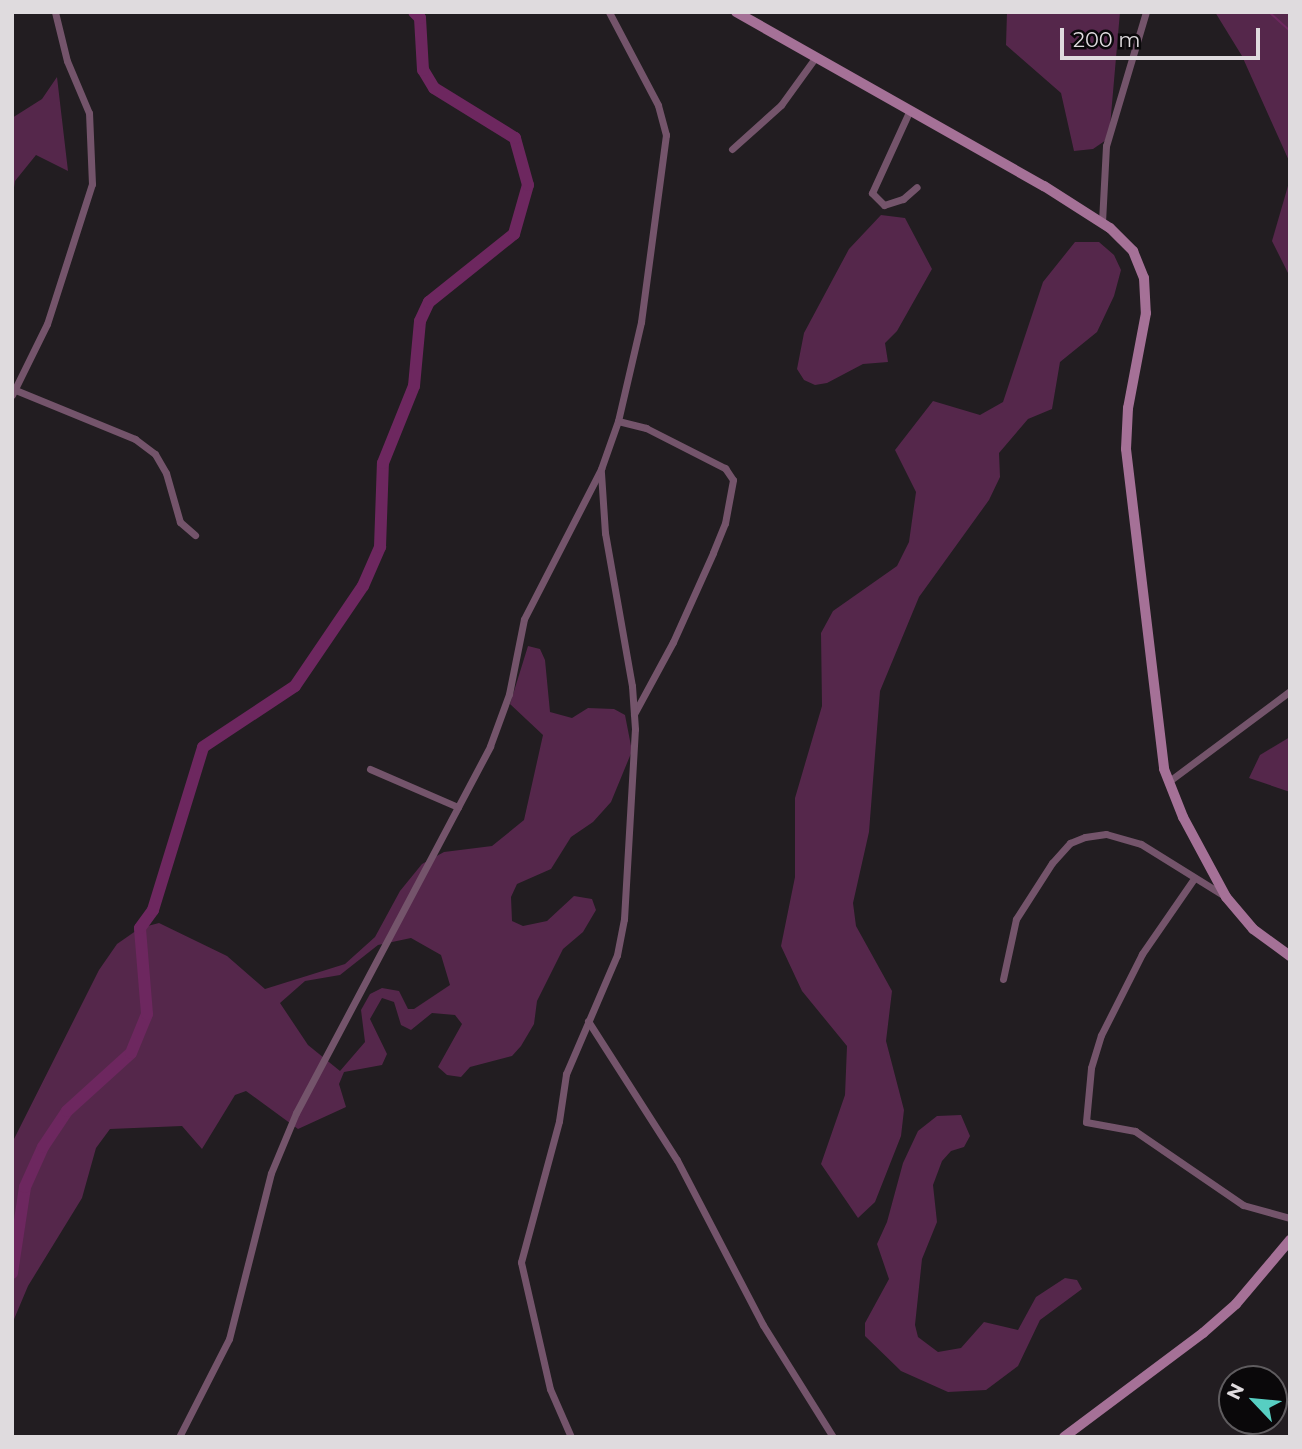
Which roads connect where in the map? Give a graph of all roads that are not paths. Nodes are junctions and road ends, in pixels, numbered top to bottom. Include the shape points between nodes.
1 (55, 12) edge
2 (609, 12) edge
3 (736, 12) edge
4 (1146, 12) edge
5 (816, 58) junction
6 (909, 112) junction
7 (732, 149) dead end
8 (917, 187) dead end
9 (1102, 222) junction
10 (13, 391) edge
11 (618, 421) junction
12 (601, 469) junction
13 (195, 535) dead end
14 (1290, 691) edge
15 (633, 716) junction
16 (370, 769) dead end
17 (1168, 782) junction
18 (458, 807) junction
19 (1193, 880) junction
20 (1226, 897) junction
21 (1290, 956) edge
22 (1003, 979) dead end
23 (588, 1021) junction
24 (1290, 1218) edge
25 (1290, 1240) edge
26 (179, 1437) edge
27 (571, 1437) edge
28 (833, 1437) edge
29 (1064, 1437) edge

1 - 10 street via 67,61 89,113 92,184 47,324
2 - 11 street via 658,105 666,135 641,322
3 - 5 street
4 - 9 street via 1107,146
5 - 6 street
5 - 7 street via 781,105
6 - 8 street via 872,193 884,205 903,199
6 - 9 street via 1005,162
9 - 17 street via 1133,251 1146,289 1126,449 1153,707
10 - 13 street via 135,439 155,454 166,473 180,522
11 - 12 street
11 - 15 street via 646,428 725,468 733,480 713,554 669,652
12 - 15 street via 605,533 632,686
12 - 18 street via 524,619 503,716
14 - 17 street
15 - 23 street via 624,919 617,955
16 - 18 street
17 - 20 street
18 - 26 street via 296,1113 271,1173 229,1339
19 - 20 street
19 - 22 street via 1121,836 1105,834 1070,844 1016,919
19 - 24 street via 1142,954 1101,1035 1091,1068 1086,1122 1135,1131 1243,1205
20 - 21 street via 1253,929
23 - 27 street via 566,1074 559,1121 521,1262 550,1388
23 - 28 street via 677,1160 763,1325
25 - 29 street via 1236,1304 1203,1333

